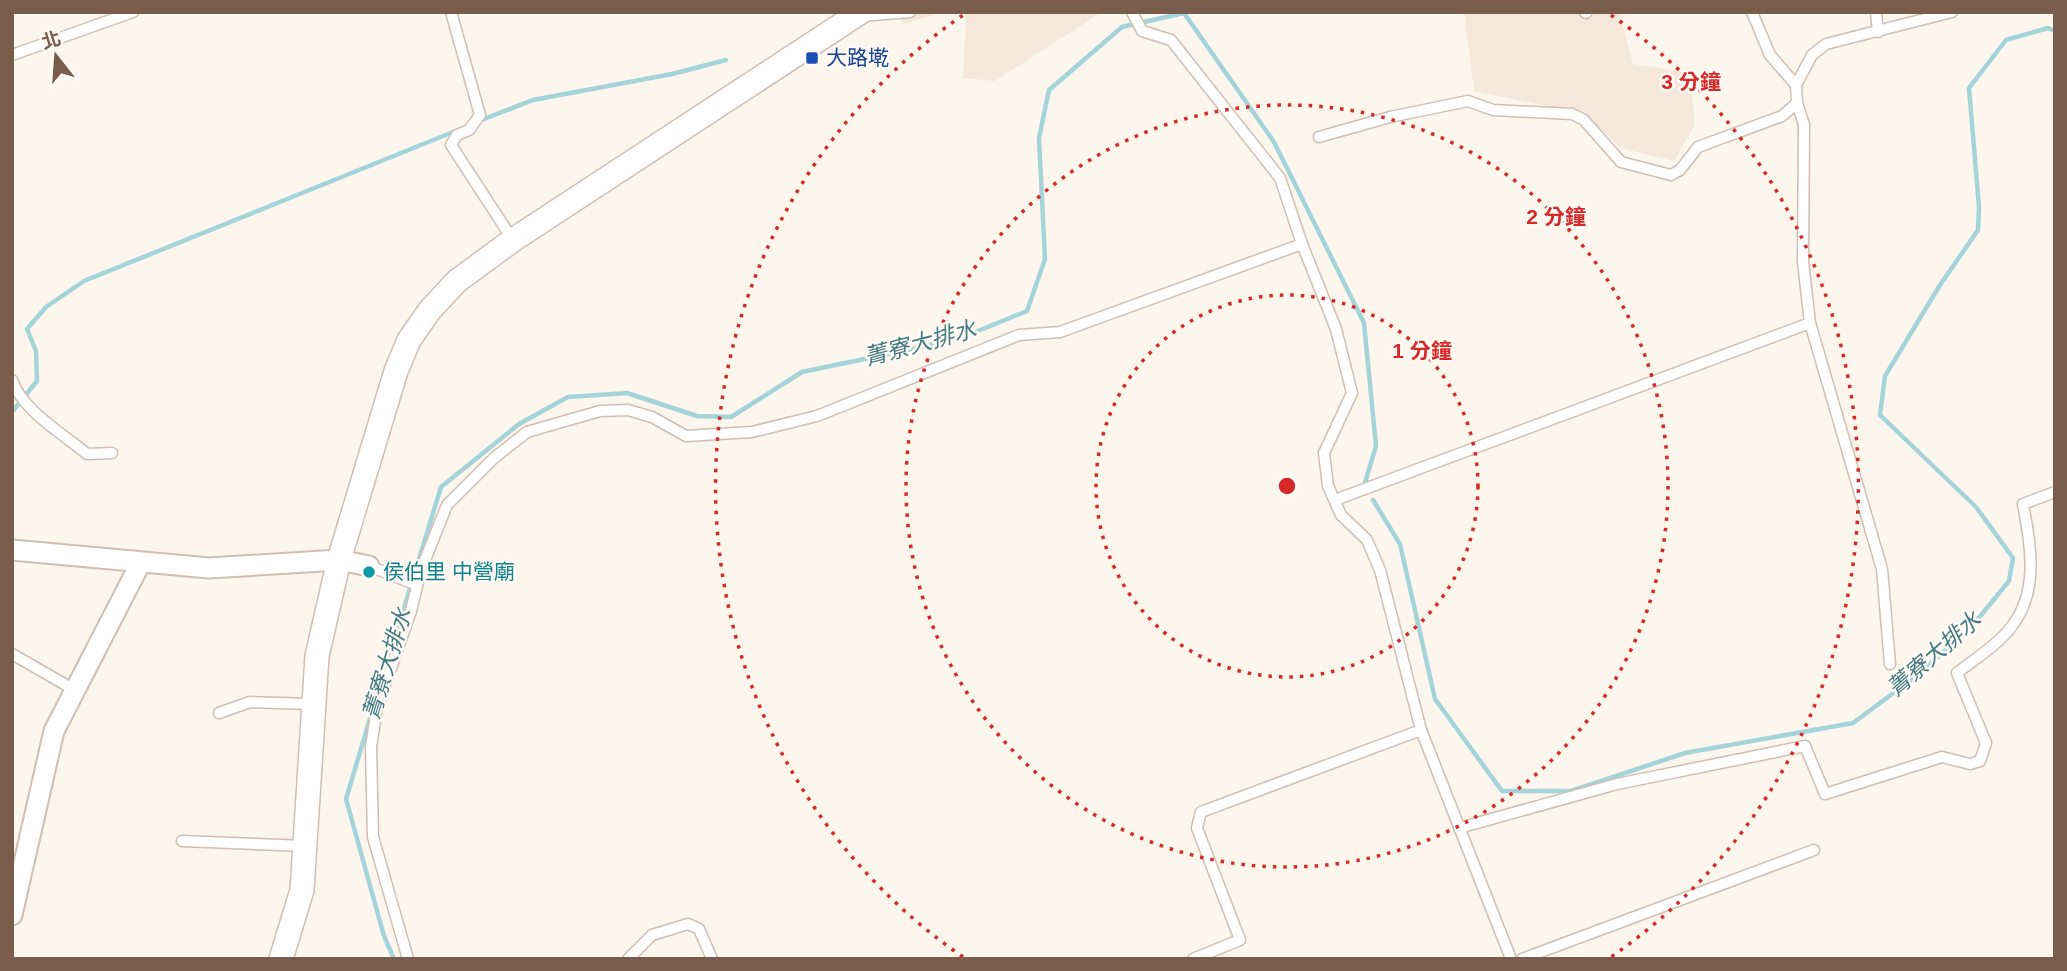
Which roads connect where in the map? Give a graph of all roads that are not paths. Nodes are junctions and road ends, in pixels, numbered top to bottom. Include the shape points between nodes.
1 (133, 12) edge
2 (451, 12) edge
3 (910, 12) edge
4 (1132, 12) edge
5 (1752, 12) edge
6 (1876, 12) edge
7 (1952, 12) edge
8 (859, 14) edge
9 (1878, 32) junction
10 (12, 54) edge
11 (1796, 85) junction
12 (1797, 103) junction
13 (1319, 137) dead end
14 (513, 240) junction
15 (1302, 244) junction
16 (1810, 323) junction
17 (12, 380) edge
18 (112, 453) dead end
19 (2055, 492) edge
20 (1335, 500) junction
21 (12, 550) edge
22 (339, 560) junction
23 (140, 564) junction
24 (369, 566) joint
25 (415, 584) junction
26 (12, 654) edge
27 (1889, 664) dead end
28 (73, 689) junction
29 (312, 704) junction
30 (219, 713) dead end
31 (1421, 730) junction
32 (1459, 828) junction
33 (182, 841) dead end
34 (307, 846) junction
35 (1814, 850) dead end
36 (12, 914) edge
37 (281, 959) edge
38 (408, 959) edge
39 (628, 959) edge
40 (712, 959) edge
41 (1193, 959) edge
42 (1511, 959) edge
43 (1522, 959) edge

1 - 10 lane
2 - 14 lane via 480,115 451,145
3 - 8 lane
4 - 15 lane via 1142,31 1171,40 1280,178
5 - 11 lane via 1770,55
6 - 9 lane
7 - 9 lane
8 - 14 street
9 - 11 lane via 1826,44 1812,55
11 - 12 lane
12 - 13 lane via 1782,116 1698,147 1671,175 1620,162 1584,120 1572,114 1493,110 1468,101
12 - 16 lane via 1804,125 1804,262
14 - 22 street via 457,281 409,340
15 - 20 lane via 1336,329 1352,393 1324,453 1328,486
15 - 25 lane via 1060,332 1019,335 846,406 752,432 685,436 652,417 628,410 600,411 527,432 447,505
16 - 20 lane
16 - 27 lane via 1882,569
17 - 18 lane via 25,402 87,454
19 - 32 lane via 2022,504 2031,549 2031,582 2019,614 2008,632 1957,673 1986,743 1980,761 1970,764 1942,757 1825,794 1805,746 1617,784
20 - 31 lane via 1341,515 1367,540 1380,570
21 - 23 street
22 - 23 street via 209,568
22 - 24 street
22 - 29 street via 317,656
23 - 28 street
24 - 25 lane
25 - 38 lane via 377,708 371,747 373,837
26 - 28 lane
28 - 36 street via 54,731
29 - 30 lane via 250,702
29 - 34 street
31 - 32 lane
31 - 41 lane via 1201,812 1197,828 1240,940
32 - 42 lane
33 - 34 lane
34 - 37 street via 302,890
35 - 43 lane
39 - 40 lane via 652,935 688,924 699,929

